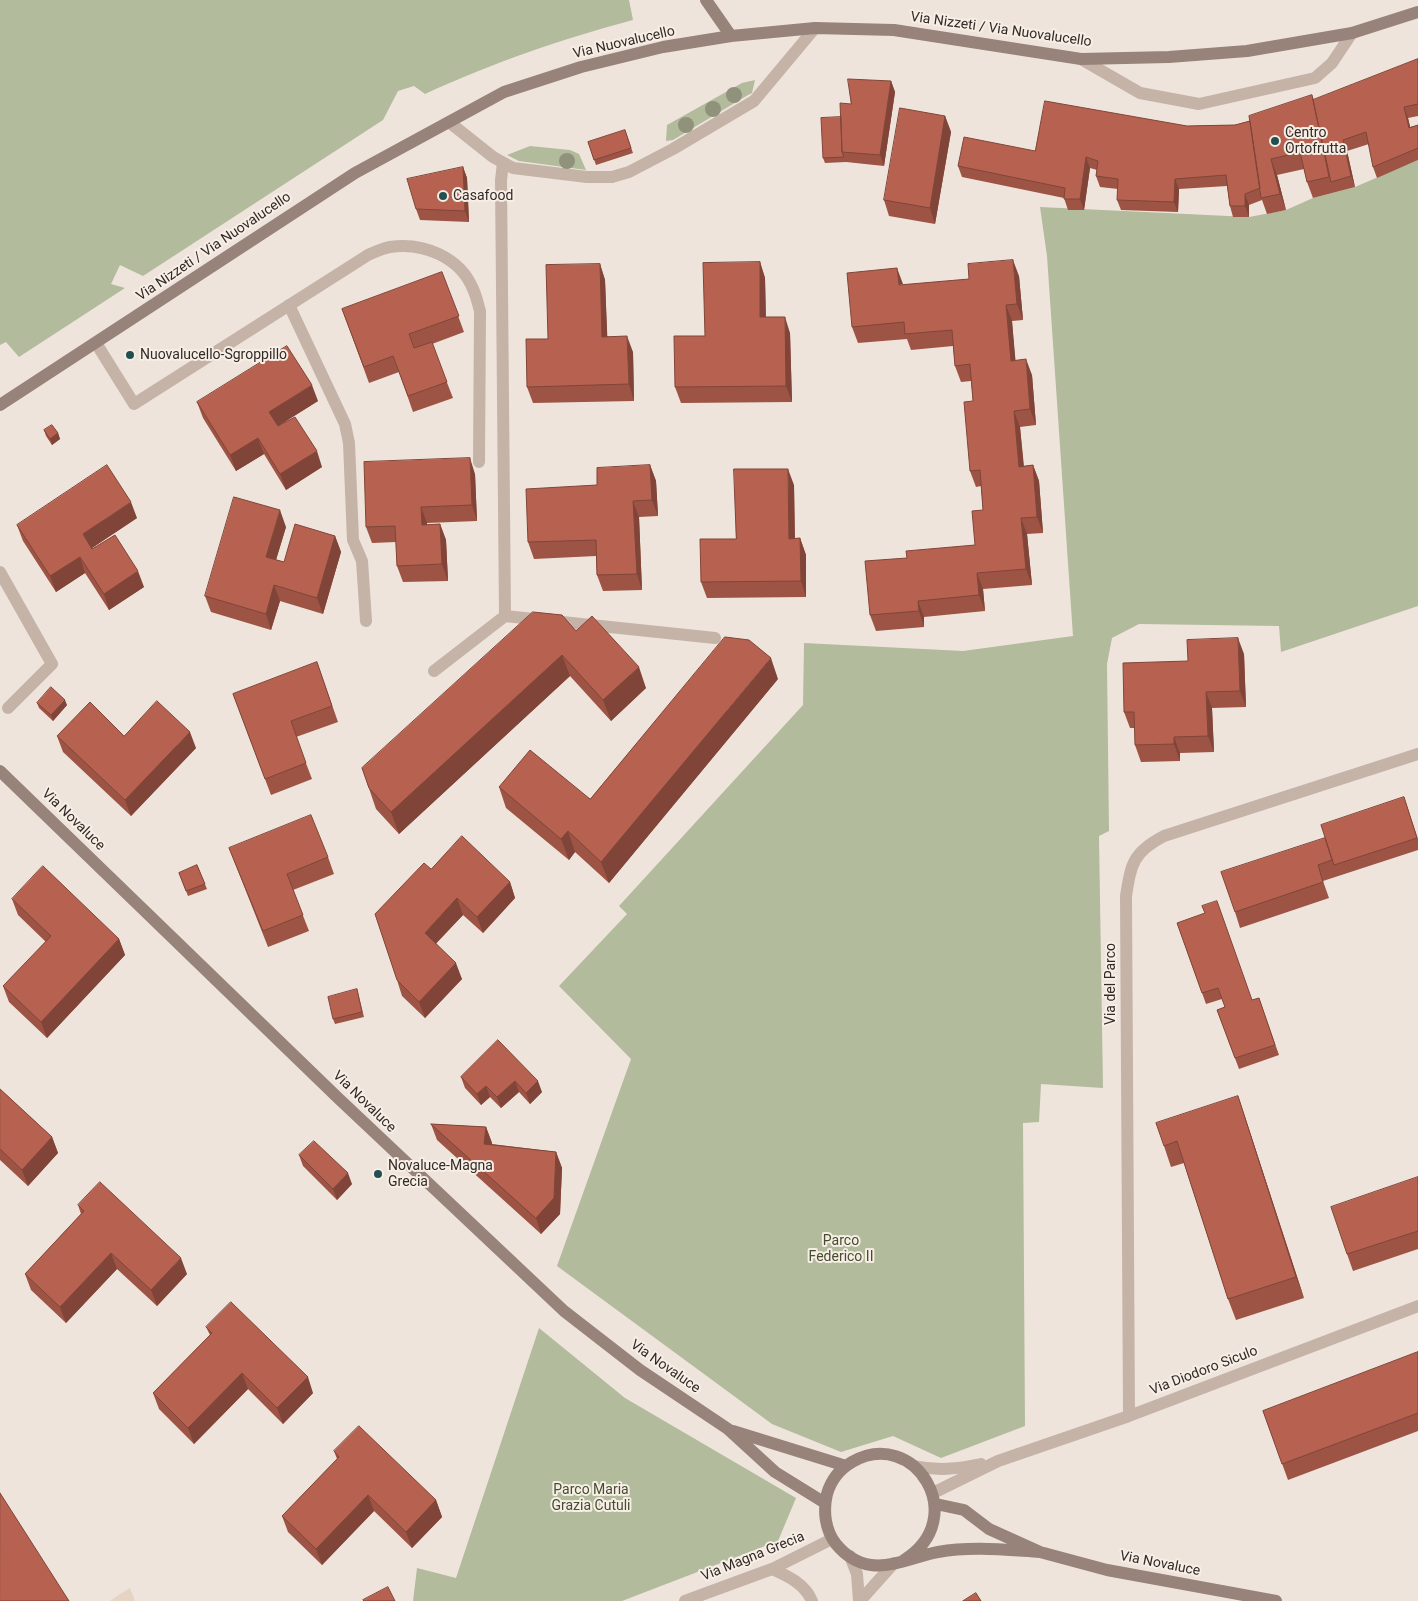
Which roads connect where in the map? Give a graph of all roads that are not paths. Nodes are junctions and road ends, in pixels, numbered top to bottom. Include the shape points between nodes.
1 (706, 0) edge
2 (1418, 12) edge
3 (816, 28) junction
4 (1352, 33) junction
5 (731, 36) junction
6 (1081, 59) junction
7 (449, 122) junction
8 (503, 162) junction
9 (289, 305) junction
10 (96, 343) junction
11 (0, 405) edge
12 (479, 462) dead end
13 (0, 572) edge
14 (505, 616) junction
15 (366, 621) dead end
16 (715, 638) dead end
17 (434, 671) dead end
18 (8, 708) dead end
19 (1418, 754) edge
20 (0, 771) edge
21 (1418, 1306) edge
22 (1129, 1416) junction
23 (728, 1429) junction
24 (998, 1461) junction
25 (846, 1466) junction
26 (914, 1466) junction
27 (934, 1498) junction
28 (825, 1503) junction
29 (832, 1539) junction
30 (1040, 1552) junction
31 (850, 1556) junction
32 (899, 1562) junction
33 (772, 1569) junction
34 (685, 1601) edge
35 (812, 1601) edge
36 (859, 1601) edge
37 (1276, 1601) edge

1 - 5 main road
2 - 4 main road, Via Nizzeti / Via Nuovalucello
3 - 5 main road, Via Nuovalucello
3 - 6 main road, Via Nizzeti / Via Nuovalucello via 894,30
3 - 8 street via 754,101 630,172 612,177 587,177 513,168
4 - 6 main road, Via Nizzeti / Via Nuovalucello via 1247,51
4 - 6 street via 1332,63 1314,78 1199,104 1140,93
5 - 7 main road, Via Nuovalucello via 663,47 581,67 504,92
7 - 8 street
7 - 10 main road, Via Nizzeti / Via Nuovalucello via 355,172
8 - 14 street
9 - 10 street via 134,404
9 - 12 street via 368,255 390,247 414,247 444,255 458,267 473,288 480,311
9 - 15 street via 345,424 349,443 353,540 362,561
10 - 11 main road, Via Nizzeti / Via Nuovalucello
13 - 18 street via 52,664
14 - 16 street
14 - 17 street
19 - 22 street, Via del Parco via 1164,836 1145,846 1130,868 1126,896
20 - 23 main road, Via Novaluce via 564,1311 640,1370
21 - 22 street, Via Diodoro Siculo
22 - 24 street, Via Diodoro Siculo
23 - 25 main road
23 - 28 main road via 775,1472
24 - 26 street via 950,1470
24 - 27 street
25 - 26 main road via 858,1458 887,1455
25 - 28 main road via 835,1476
26 - 27 main road
27 - 30 main road via 964,1510 989,1530
27 - 32 main road via 935,1519 924,1544
28 - 29 main road via 824,1516
29 - 31 main road
29 - 33 street, Via Magna Grecia
30 - 32 main road via 974,1548 937,1552
30 - 37 main road, Via Novaluce via 1107,1570
31 - 32 main road via 872,1565
31 - 36 street via 857,1574
32 - 36 street
33 - 34 street, Via Magna Grecia
33 - 35 street via 792,1578

